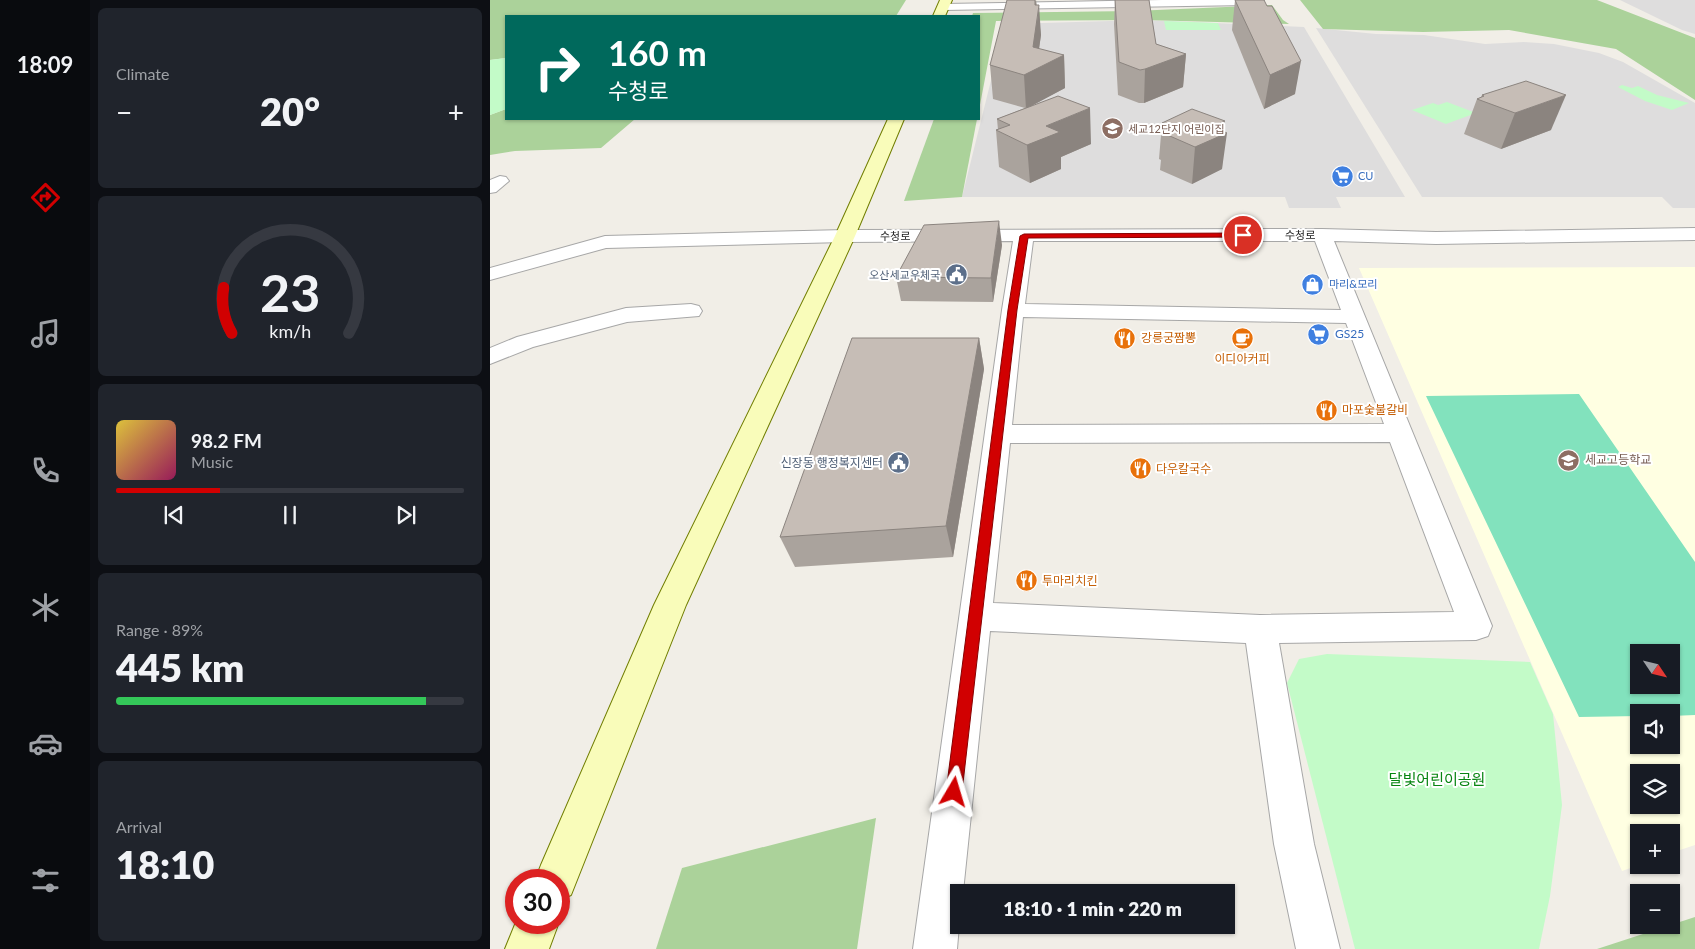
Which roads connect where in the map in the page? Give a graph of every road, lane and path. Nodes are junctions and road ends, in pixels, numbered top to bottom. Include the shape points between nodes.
1 (1258, 0) edge
2 (1043, 3) edge
3 (943, 8) edge
4 (896, 120) edge
5 (1695, 234) edge
6 (1322, 235) junction
7 (845, 236) junction
8 (1024, 236) junction
9 (490, 274) edge
10 (1013, 310) junction
11 (691, 312) dead end
12 (1353, 317) junction
13 (490, 357) edge
14 (1401, 433) junction
15 (998, 434) junction
16 (976, 616) junction
17 (1260, 629) junction
18 (561, 869) edge
19 (533, 934) edge
20 (527, 949) edge
21 (934, 949) edge
22 (1318, 949) edge

1 - 2 street
2 - 3 street
4 - 7 street
5 - 6 street, 수청로 via 1436,238
6 - 8 street, 수청로
6 - 12 street
7 - 8 street, 수청로
7 - 9 street, 수청로 via 605,242
7 - 18 street via 670,604
8 - 10 street
10 - 12 street
10 - 15 street
11 - 13 street via 626,315 525,342
12 - 14 street
14 - 15 street
14 - 17 street via 1476,626
15 - 16 street
16 - 17 street
16 - 21 street
17 - 22 street via 1294,844
19 - 20 street

